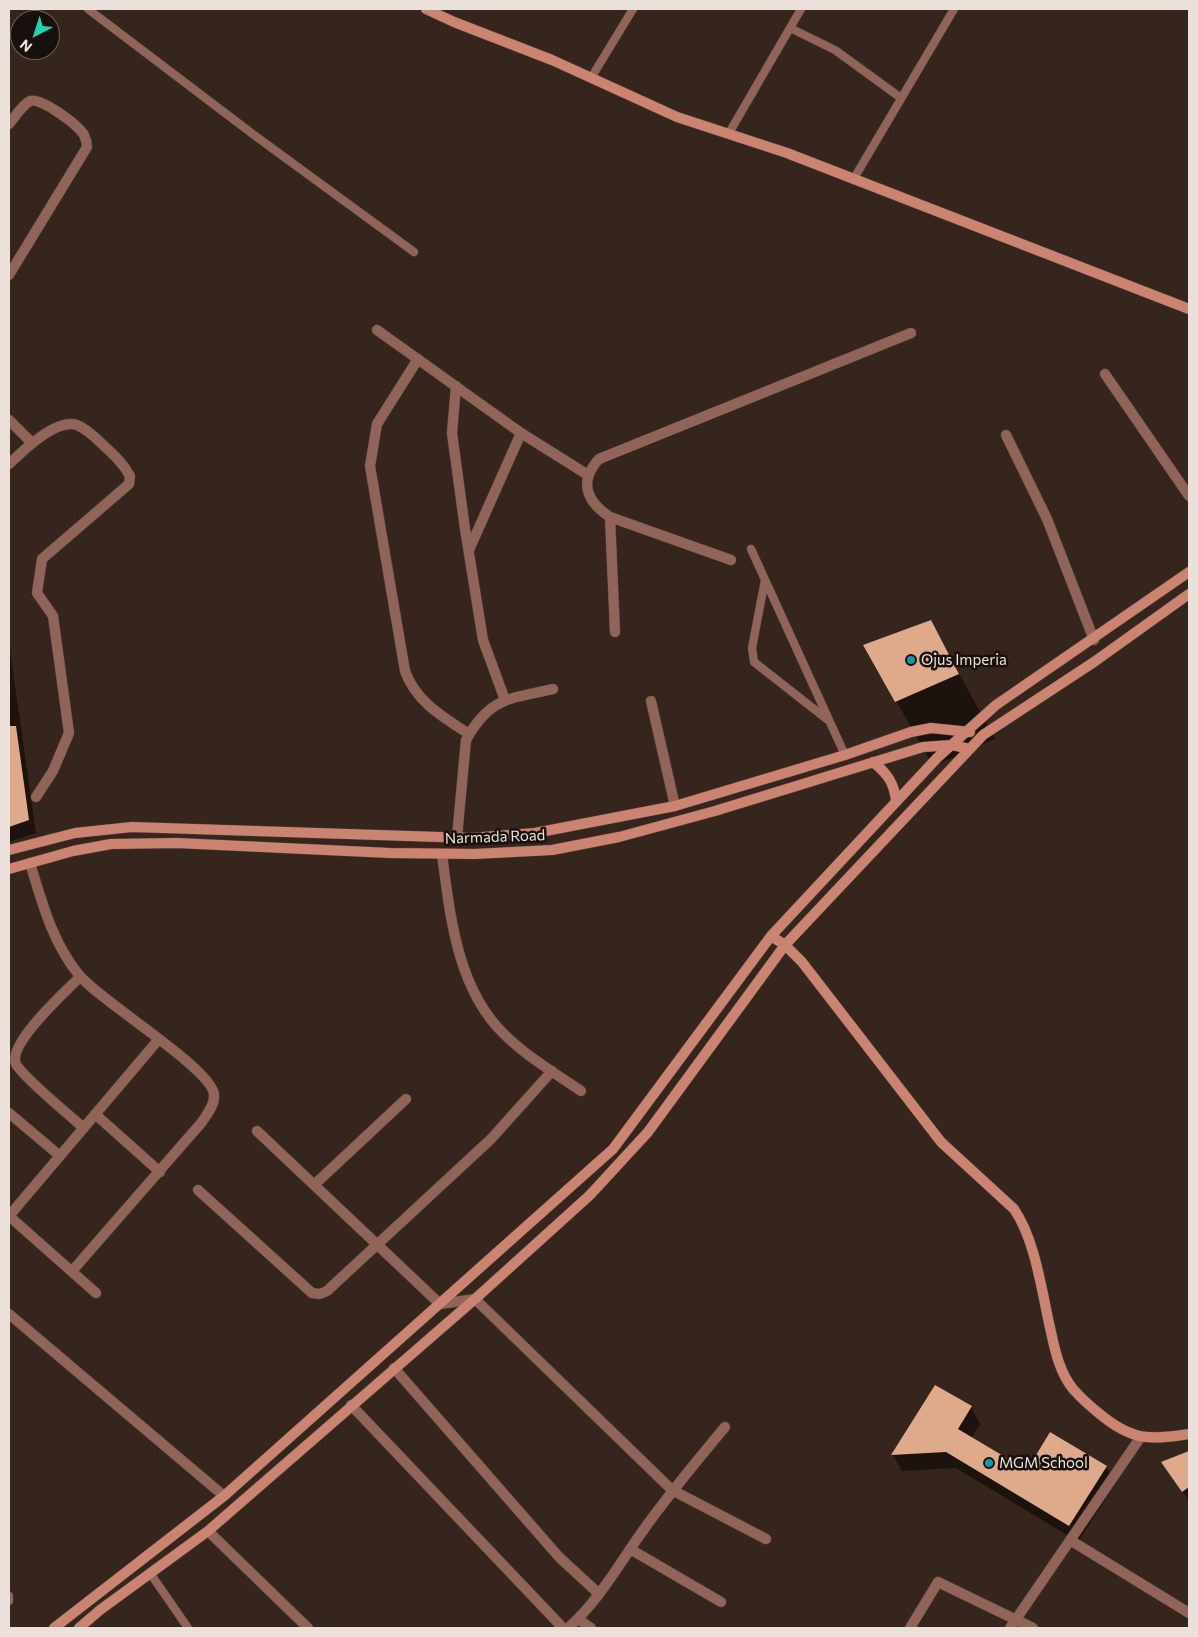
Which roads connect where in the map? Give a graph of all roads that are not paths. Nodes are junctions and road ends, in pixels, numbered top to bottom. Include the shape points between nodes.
1 (88, 9) edge
2 (426, 9) edge
3 (633, 9) edge
4 (801, 9) edge
5 (954, 9) edge
6 (790, 28) junction
7 (591, 78) junction
8 (901, 98) junction
9 (9, 124) edge
10 (729, 133) junction
11 (853, 180) junction
12 (414, 252) dead end
13 (9, 275) edge
14 (1189, 309) edge
15 (377, 330) dead end
16 (911, 333) dead end
17 (418, 359) junction
18 (1105, 374) dead end
19 (456, 386) junction
20 (9, 420) edge
21 (521, 433) junction
22 (1006, 435) dead end
23 (32, 443) junction
24 (9, 464) edge
25 (588, 476) junction
26 (1189, 496) edge
27 (610, 517) junction
28 (752, 548) dead end
29 (468, 551) junction
30 (731, 560) dead end
31 (1189, 572) edge
32 (766, 580) junction
33 (1189, 594) edge
34 (615, 632) dead end
35 (1094, 640) junction
36 (553, 689) dead end
37 (505, 700) junction
38 (651, 701) dead end
39 (830, 721) junction
40 (967, 732) junction
41 (469, 734) junction
42 (983, 735) junction
43 (952, 745) junction
44 (970, 749) junction
45 (845, 755) junction
46 (873, 762) junction
47 (36, 797) dead end
48 (896, 801) junction
49 (675, 806) junction
50 (457, 837) junction
51 (9, 850) edge
52 (442, 854) junction
53 (30, 863) junction
54 (9, 869) edge
55 (771, 936) junction
56 (785, 945) junction
57 (80, 977) junction
58 (159, 1040) junction
59 (552, 1071) junction
60 (581, 1091) dead end
61 (406, 1099) dead end
62 (9, 1113) edge
63 (95, 1114) junction
64 (84, 1128) junction
65 (257, 1131) dead end
66 (60, 1156) junction
67 (160, 1172) junction
68 (314, 1185) junction
69 (198, 1190) dead end
70 (376, 1244) junction
71 (73, 1270) junction
72 (96, 1293) dead end
73 (475, 1299) junction
74 (440, 1304) junction
75 (9, 1314) edge
76 (394, 1368) junction
77 (351, 1405) junction
78 (725, 1427) dead end
79 (1189, 1434) edge
80 (1140, 1438) junction
81 (672, 1490) junction
82 (224, 1496) junction
83 (208, 1531) junction
84 (766, 1540) dead end
85 (1070, 1540) junction
86 (630, 1549) junction
87 (150, 1573) junction
88 (598, 1593) junction
89 (9, 1596) edge
90 (9, 1600) edge
91 (721, 1602) dead end
92 (1189, 1613) edge
93 (578, 1619) junction
94 (1016, 1619) junction
95 (54, 1628) edge
96 (79, 1628) edge
97 (188, 1628) edge
98 (308, 1628) edge
99 (563, 1628) edge
100 (568, 1628) edge
101 (591, 1628) edge
102 (910, 1628) edge
103 (1010, 1628) edge
104 (1032, 1628) edge

1 - 12 lane
2 - 7 street
3 - 7 lane
4 - 6 lane
5 - 8 lane
6 - 8 lane via 835,50
6 - 10 lane
7 - 10 street via 677,117
8 - 11 lane
9 - 13 street via 25,104 42,102 77,127 84,134 87,147
10 - 11 street
11 - 14 street
15 - 17 street
16 - 25 street via 599,459
17 - 19 street
17 - 41 street via 376,424 371,480 405,671 411,687 438,713
18 - 26 street
19 - 21 street
19 - 29 street via 452,433
20 - 23 street
21 - 25 street
21 - 29 street
22 - 35 street via 1047,519
23 - 24 street
23 - 47 street via 60,426 77,425 88,431 124,465 130,476 129,484 42,559 36,593 53,616 69,733 53,771
25 - 27 street via 590,501
27 - 30 street
27 - 34 street
28 - 32 lane
29 - 37 street via 483,640
31 - 35 street
32 - 39 lane
32 - 39 lane via 752,648 754,662
33 - 42 street
35 - 40 street via 996,705
36 - 37 street
37 - 41 street via 491,706
38 - 49 street
39 - 45 lane
40 - 42 street
40 - 43 street
40 - 45 street via 931,728
41 - 50 street
42 - 44 street
43 - 44 street, Narmada Road
43 - 46 street, Narmada Road via 923,747
43 - 48 street
44 - 56 street
45 - 49 street
46 - 48 street via 890,777
46 - 52 street, Narmada Road via 618,837 552,850
48 - 55 street
49 - 50 street via 535,833
50 - 51 street via 132,827 75,833
52 - 53 street, Narmada Road via 177,843 111,844
52 - 59 street via 450,916 475,994 504,1034
53 - 54 street, Narmada Road
53 - 57 street via 50,926
55 - 56 street
55 - 74 street via 612,1149
56 - 73 street via 648,1132 590,1195
56 - 80 street via 802,962 941,1142 1014,1209 1030,1242 1057,1359 1072,1388 1114,1426
57 - 58 street
57 - 64 street via 24,1036 15,1051 15,1058 22,1072
58 - 63 street
58 - 67 street via 195,1067 210,1082 215,1093 213,1104 202,1122
59 - 60 street
59 - 70 street via 491,1139
61 - 68 street
62 - 66 street
63 - 64 street
63 - 67 street
64 - 66 street
65 - 68 street
66 - 71 street via 9,1216
67 - 71 street
68 - 70 street
69 - 70 street via 312,1293 327,1291
70 - 74 street
71 - 72 street
73 - 74 street
73 - 76 street
73 - 81 street
74 - 82 street
75 - 82 street
76 - 77 street
76 - 88 street via 559,1558
77 - 83 street
77 - 99 street
78 - 81 street
79 - 80 street
80 - 85 street
81 - 84 street
81 - 86 street
82 - 95 street
83 - 87 street
83 - 98 street
85 - 92 street
85 - 94 street
86 - 88 street
86 - 91 street
87 - 96 street
87 - 97 lane
88 - 93 street
89 - 90 lane
93 - 100 street
93 - 101 street
94 - 102 street via 938,1582
94 - 103 street
94 - 104 street

